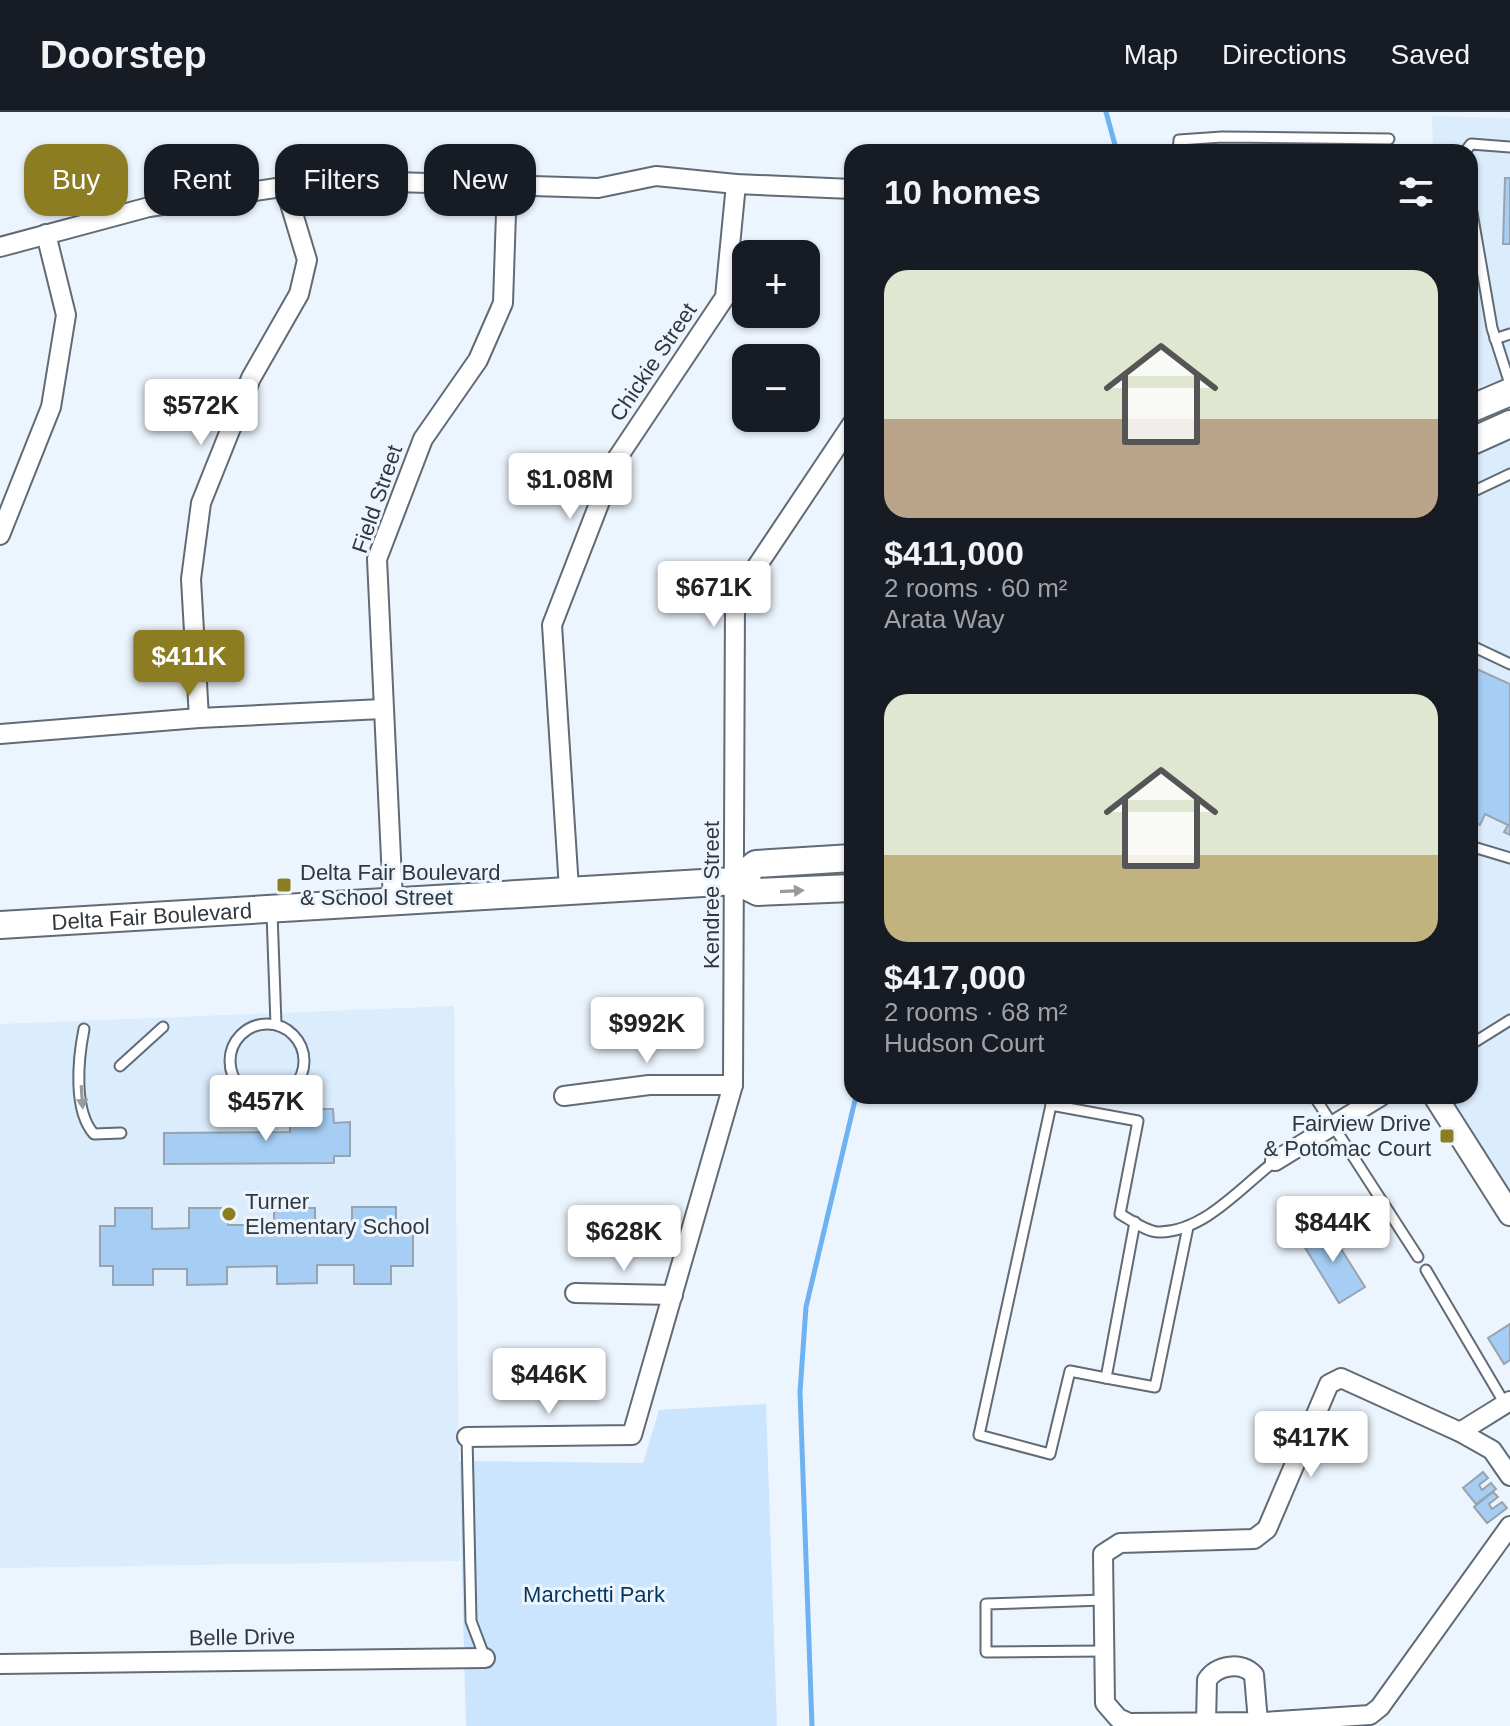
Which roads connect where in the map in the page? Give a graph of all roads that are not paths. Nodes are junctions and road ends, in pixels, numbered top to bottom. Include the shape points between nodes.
1 (1297, 139) junction
2 (1389, 139) dead end
3 (1331, 140) junction
4 (1179, 144) edge
5 (1297, 144) edge
6 (1332, 144) edge
7 (1478, 145) edge
8 (1510, 147) edge
9 (736, 184) junction
10 (536, 185) edge
11 (275, 188) edge
12 (844, 189) edge
13 (294, 216) edge
14 (506, 216) edge
15 (46, 234) junction
16 (1478, 245) edge
17 (0, 247) edge
18 (1510, 334) edge
19 (1495, 339) junction
20 (1510, 384) edge
21 (1510, 392) edge
22 (1478, 406) edge
23 (1510, 424) edge
24 (844, 436) edge
25 (1478, 438) edge
26 (1510, 474) edge
27 (1478, 489) edge
28 (0, 535) edge
29 (1478, 649) edge
30 (1510, 664) edge
31 (382, 709) junction
32 (199, 718) junction
33 (0, 734) edge
34 (1478, 848) edge
35 (844, 858) edge
36 (1510, 858) edge
37 (736, 881) junction
38 (844, 888) edge
39 (569, 889) junction
40 (393, 901) junction
41 (272, 909) junction
42 (0, 925) edge
43 (1510, 1020) edge
44 (276, 1024) junction
45 (163, 1027) dead end
46 (84, 1029) dead end
47 (1478, 1040) edge
48 (120, 1066) dead end
49 (733, 1085) junction
50 (564, 1096) dead end
51 (1051, 1104) edge
52 (1065, 1104) edge
53 (1319, 1104) edge
54 (1368, 1104) edge
55 (1440, 1104) edge
56 (1333, 1126) junction
57 (121, 1133) dead end
58 (1275, 1161) joint
59 (1510, 1214) edge
60 (1135, 1222) junction
61 (1188, 1227) junction
62 (1418, 1257) dead end
63 (1426, 1270) dead end
64 (575, 1293) dead end
65 (673, 1295) junction
66 (1106, 1378) junction
67 (1508, 1402) edge
68 (1460, 1432) junction
69 (467, 1437) joint
70 (1510, 1476) edge
71 (1510, 1526) edge
72 (1104, 1600) junction
73 (1104, 1651) junction
74 (485, 1658) joint
75 (0, 1664) edge
76 (1206, 1722) junction
77 (1258, 1722) junction

1 - 3 lane
1 - 4 lane via 1222,137
1 - 5 lane
2 - 3 lane
3 - 6 lane
7 - 8 lane
9 - 10 street via 656,176 598,188
9 - 12 street
9 - 39 street, Chickie Street via 725,297 616,460 552,625
11 - 15 street via 149,207
13 - 32 street via 307,260 299,294 251,378 201,503 191,579
14 - 31 street, Field Street via 503,303 478,360 423,439 377,559
15 - 17 street
15 - 28 street via 66,315 51,407
16 - 19 lane
18 - 19 lane
19 - 20 lane
21 - 22 main road
23 - 25 main road
24 - 37 street, Kendree Street via 735,599
26 - 27 lane
29 - 30 lane
31 - 32 street
31 - 40 street, Field Street
32 - 33 street
34 - 36 lane
35 - 37 main road, Delta Fair Boulevard via 756,864
37 -> 38 main road, Delta Fair Boulevard via 758,892
37 - 39 main road, Delta Fair Boulevard
37 - 49 street, Kendree Street
39 - 40 main road, Delta Fair Boulevard
40 - 41 main road, Delta Fair Boulevard
41 - 42 main road, Delta Fair Boulevard
41 - 44 lane
43 - 47 lane
44 - 44 lane via 296,1036 305,1057 300,1080 282,1095 259,1097 239,1085 230,1064 235,1041 253,1026
45 - 48 lane
46 -> 57 lane via 84,1123 94,1134
49 - 50 street via 649,1085
49 - 65 street, Kendree Street
51 - 66 lane via 979,1435 1050,1454 1070,1371
52 - 60 lane via 1138,1121 1120,1214
53 - 56 lane
54 - 56 street
55 - 59 street
56 - 58 street
56 - 62 lane
58 - 61 lane
60 - 61 lane via 1157,1233
60 - 66 lane
61 - 66 lane via 1155,1387
63 - 67 lane
64 - 65 street
65 - 69 street, Kendree Street via 632,1435
67 - 68 street
68 - 70 street via 1492,1450
68 - 72 street via 1341,1378 1329,1384 1267,1529 1254,1539 1120,1543 1103,1554
69 - 74 lane via 471,1621
71 - 77 street via 1370,1715
72 - 73 street
72 - 73 lane via 986,1604 986,1652
73 - 76 street via 1105,1703 1118,1718 1129,1723
74 - 75 street, Belle Drive
76 - 77 street
76 - 77 street via 1207,1680 1226,1667 1245,1668 1254,1675

